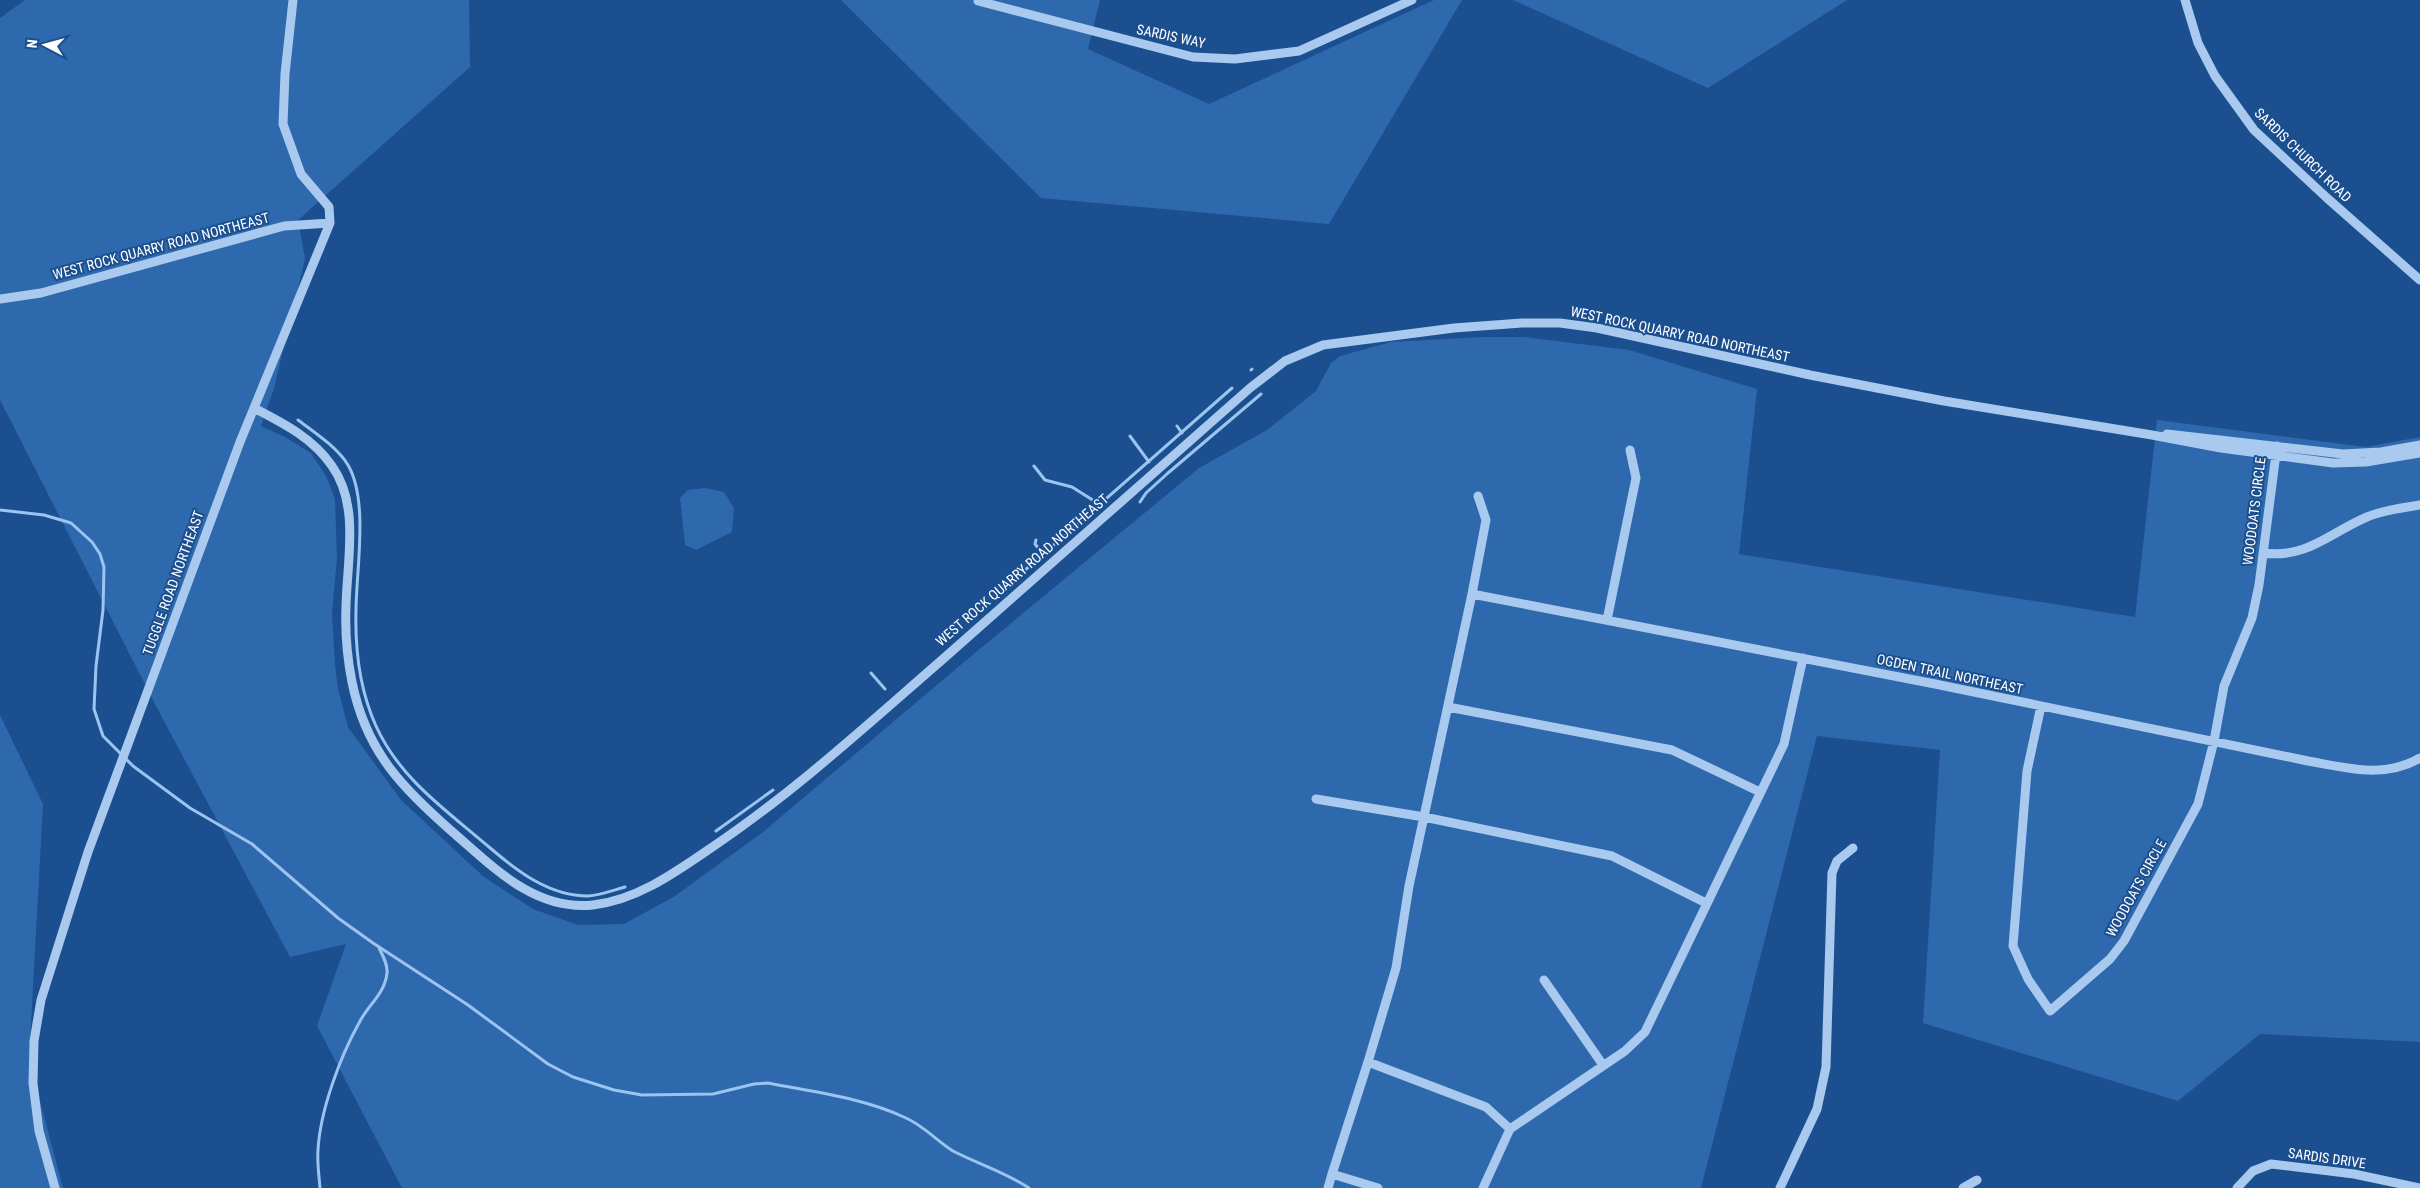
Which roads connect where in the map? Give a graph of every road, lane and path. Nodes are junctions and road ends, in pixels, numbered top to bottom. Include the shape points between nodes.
1 (293, 0) edge
2 (1412, 0) edge
3 (2185, 0) edge
4 (978, 1) edge
5 (330, 223) junction
6 (2420, 280) edge
7 (0, 299) edge
8 (254, 408) junction
9 (2152, 435) junction
10 (2420, 445) edge
11 (2277, 446) junction
12 (1630, 450) dead end
13 (2420, 453) edge
14 (2275, 456) junction
15 (1478, 496) dead end
16 (2420, 504) edge
17 (2263, 553) junction
18 (1472, 594) junction
19 (1607, 620) junction
20 (1803, 658) junction
21 (2041, 706) junction
22 (1448, 707) junction
23 (2214, 741) junction
24 (2420, 758) edge
25 (1760, 792) junction
26 (1316, 799) dead end
27 (1424, 817) junction
28 (1853, 848) dead end
29 (1706, 903) junction
30 (1544, 980) dead end
31 (1368, 1062) junction
32 (1602, 1065) junction
33 (1510, 1129) junction
34 (1332, 1174) junction
35 (1977, 1180) dead end
36 (55, 1188) edge
37 (1328, 1188) edge
38 (1378, 1188) edge
39 (1483, 1188) edge
40 (1780, 1188) edge
41 (1963, 1188) edge
42 (2238, 1188) edge
43 (2420, 1188) edge

1 - 5 street via 283,124 301,174 329,207
2 - 4 street, SARDIS WAY via 1299,51 1235,59 1194,57
3 - 6 street, SARDIS CHURCH ROAD via 2198,43 2214,76 2254,130
5 - 7 street, WEST ROCK QUARRY ROAD NORTHEAST via 284,226 41,293
5 - 8 street, TUGGLE ROAD NORTHEAST
8 - 9 street, WEST ROCK QUARRY ROAD NORTHEAST via 296,431 319,450 334,468 344,490 350,526 346,610 350,672 361,719 383,760 419,802 509,879 546,899 584,905 616,900 651,886 757,816 915,683 1250,388 1285,362 1318,347 1454,328 1522,323 1578,325 1919,396
8 - 36 street, TUGGLE ROAD NORTHEAST via 88,852 41,1000 34,1041 33,1083 39,1131
9 - 11 street, WEST ROCK QUARRY ROAD NORTHEAST via 2196,436
9 - 14 street, WEST ROCK QUARRY ROAD NORTHEAST
10 - 11 street, WEST ROCK QUARRY ROAD NORTHEAST via 2352,454
11 - 14 street, WOODOATS CIRCLE
12 - 19 street via 1636,478
13 - 14 street, WEST ROCK QUARRY ROAD NORTHEAST via 2341,463
14 - 17 street, WOODOATS CIRCLE
15 - 18 street via 1486,520
16 - 17 street via 2369,516 2296,553
17 - 23 street, WOODOATS CIRCLE via 2252,618 2224,686
18 - 19 street, OGDEN TRAIL NORTHEAST
18 - 22 street
19 - 20 street, OGDEN TRAIL NORTHEAST
20 - 21 street, OGDEN TRAIL NORTHEAST
20 - 25 street via 1784,744
21 - 23 street, OGDEN TRAIL NORTHEAST
21 - 23 street, WOODOATS CIRCLE via 2028,771 2013,946 2028,979 2050,1012 2110,959 2124,941 2198,804
22 - 25 street via 1672,750
22 - 27 street
23 - 24 street, OGDEN TRAIL NORTHEAST via 2369,772 2404,767
25 - 29 street
26 - 27 street
27 - 29 street via 1612,856
27 - 31 street via 1396,968
28 - 40 street via 1836,861 1832,873 1826,1067 1816,1109
29 - 32 street via 1645,1032 1625,1051
30 - 32 street
31 - 33 street via 1486,1108
31 - 34 street
32 - 33 street
33 - 39 street
34 - 37 street
34 - 38 street
35 - 41 street
42 - 43 street, SARDIS DRIVE via 2253,1171 2271,1164 2354,1174

